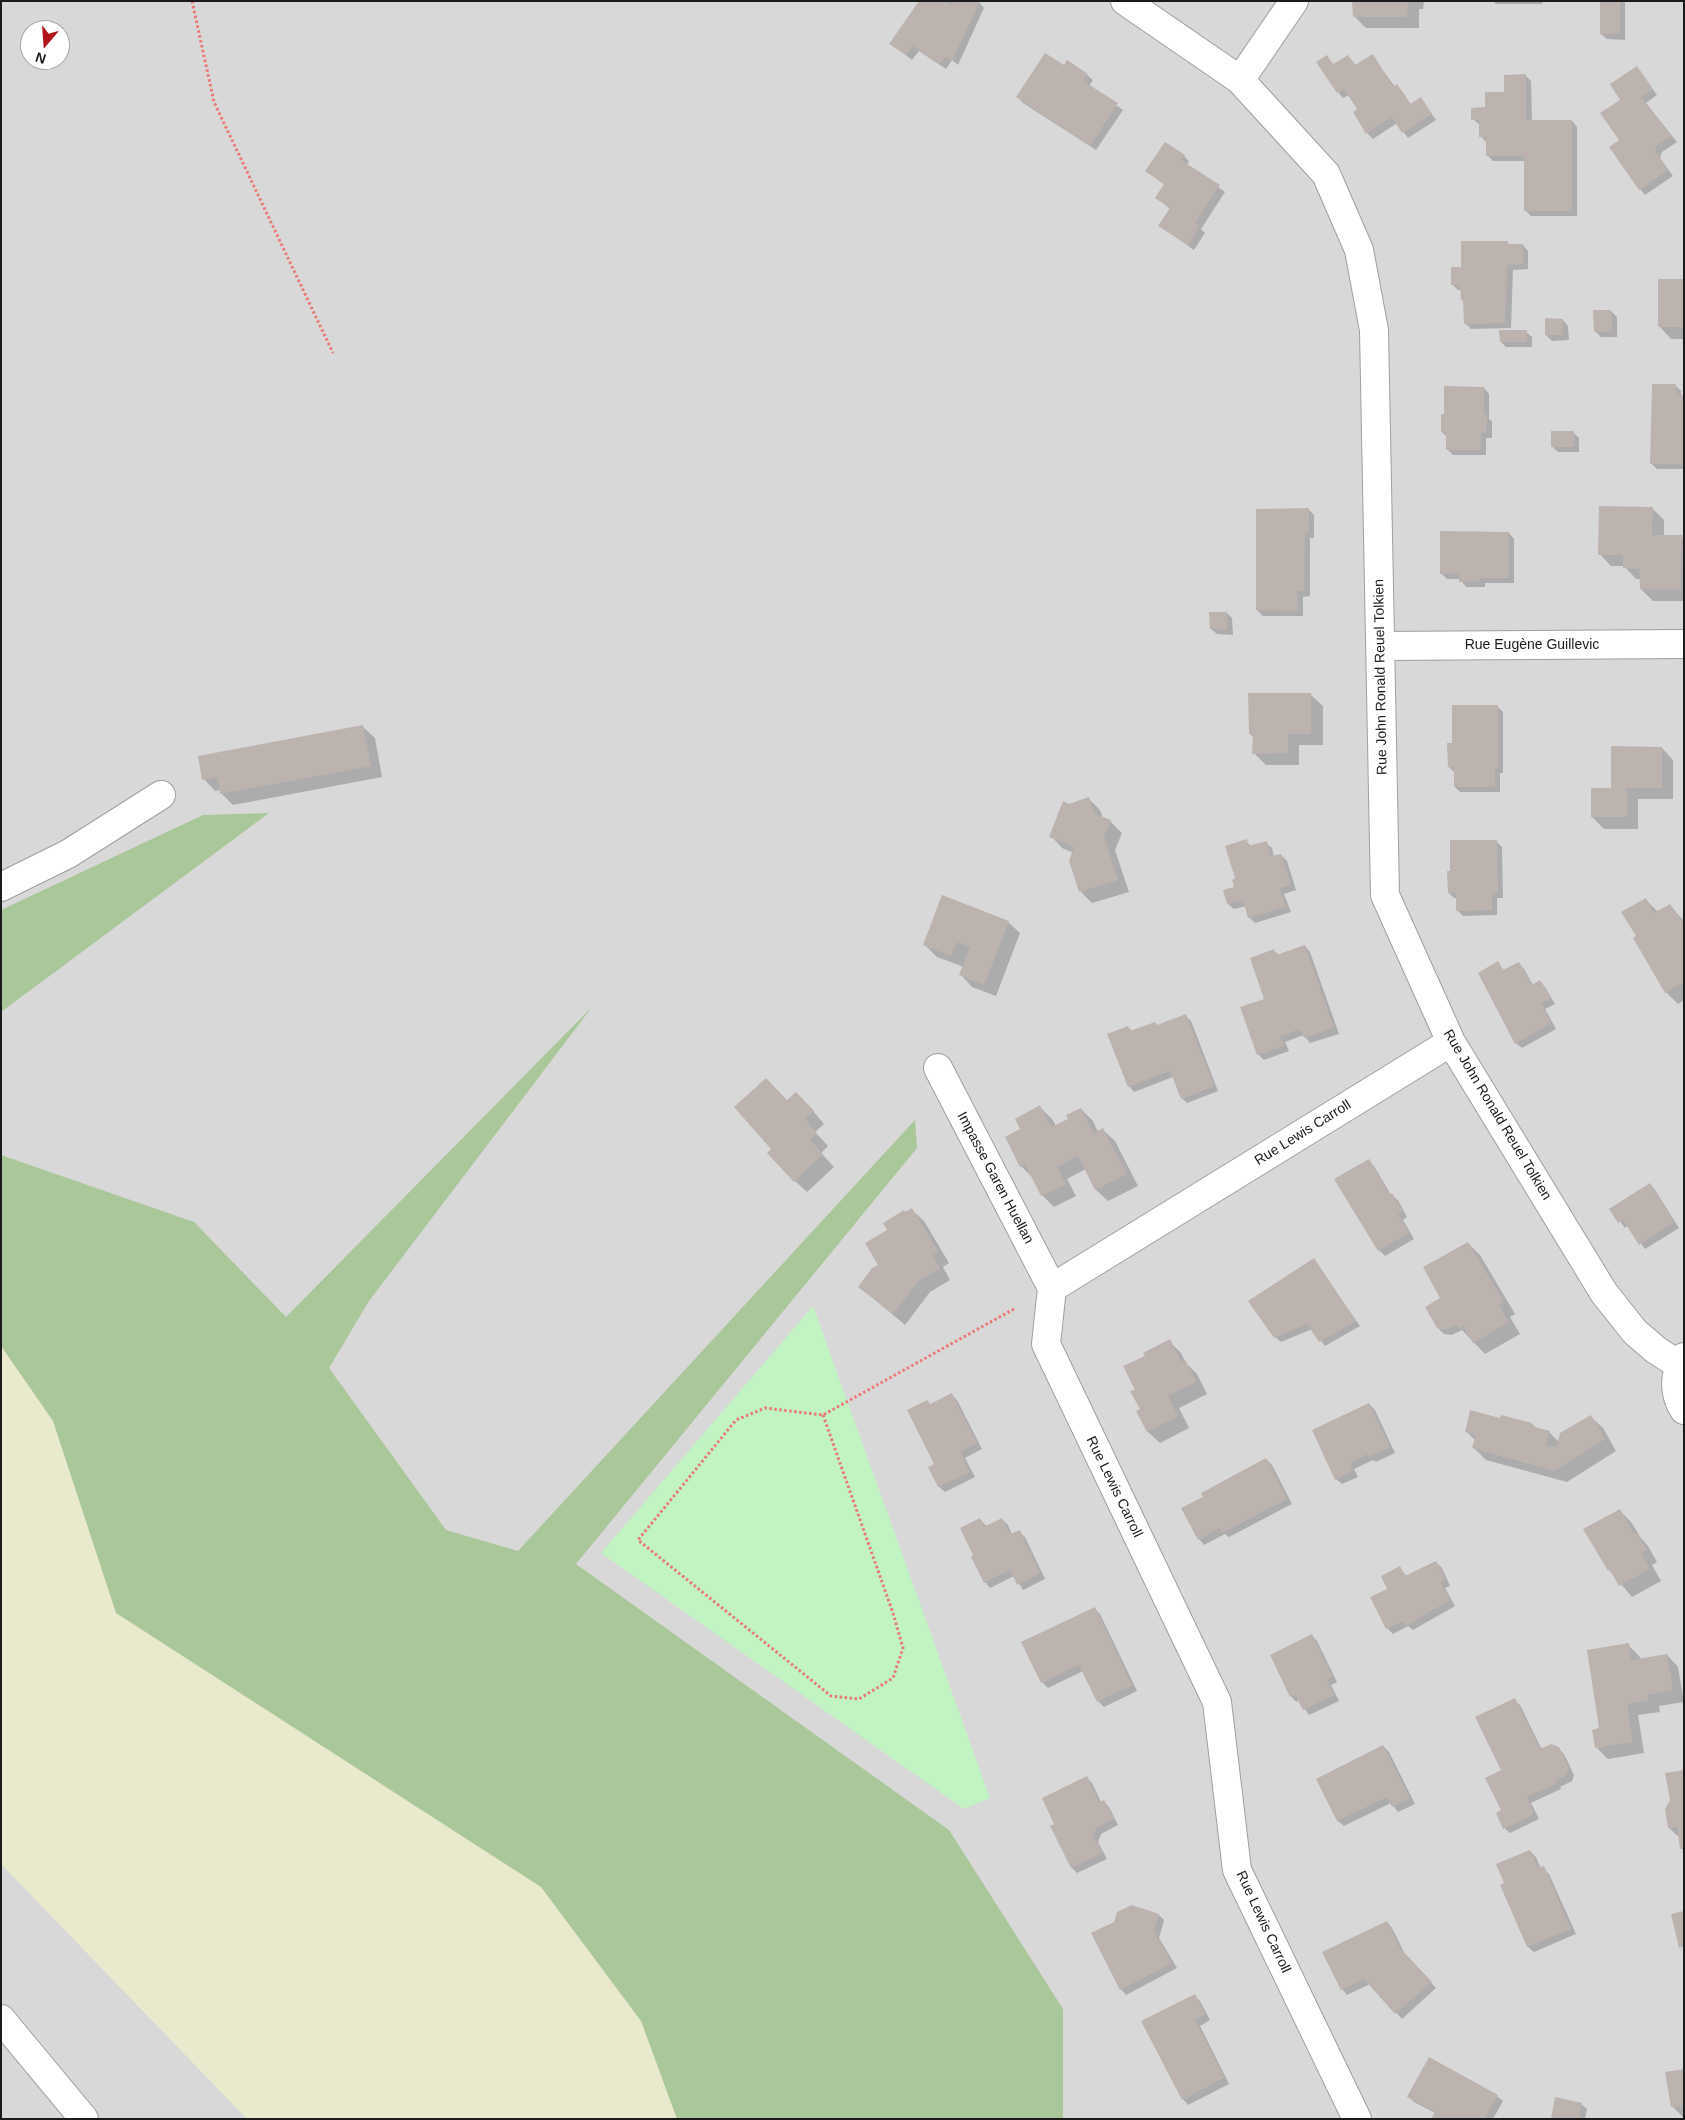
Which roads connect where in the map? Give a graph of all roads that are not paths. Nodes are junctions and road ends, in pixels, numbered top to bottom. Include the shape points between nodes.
1 (1125, 1) edge
2 (1294, 1) edge
3 (1240, 80) junction
4 (1684, 644) edge
5 (1381, 646) junction
6 (160, 795) dead end
7 (1, 887) edge
8 (1451, 1042) junction
9 (938, 1068) dead end
10 (1052, 1288) junction
11 (1681, 1361) edge
12 (1684, 1410) edge
13 (1, 2019) edge
14 (84, 2119) edge
15 (1357, 2119) edge

1 - 3 street, Rue John Ronald Reuel Tolkien
2 - 3 street
3 - 5 street, Rue John Ronald Reuel Tolkien via 1326,174 1359,250 1374,330
4 - 5 street, Rue Eugène Guillevic
5 - 8 street, Rue John Ronald Reuel Tolkien via 1385,895
6 - 7 street via 68,854
8 - 10 street, Rue Lewis Carroll
8 - 11 street, Rue John Ronald Reuel Tolkien via 1604,1293 1636,1332 1656,1350
9 - 10 street, Impasse Garen Huellan
10 - 15 street, Rue Lewis Carroll via 1046,1344 1217,1702 1237,1870
11 - 12 street via 1676,1380 1677,1395
13 - 14 street

